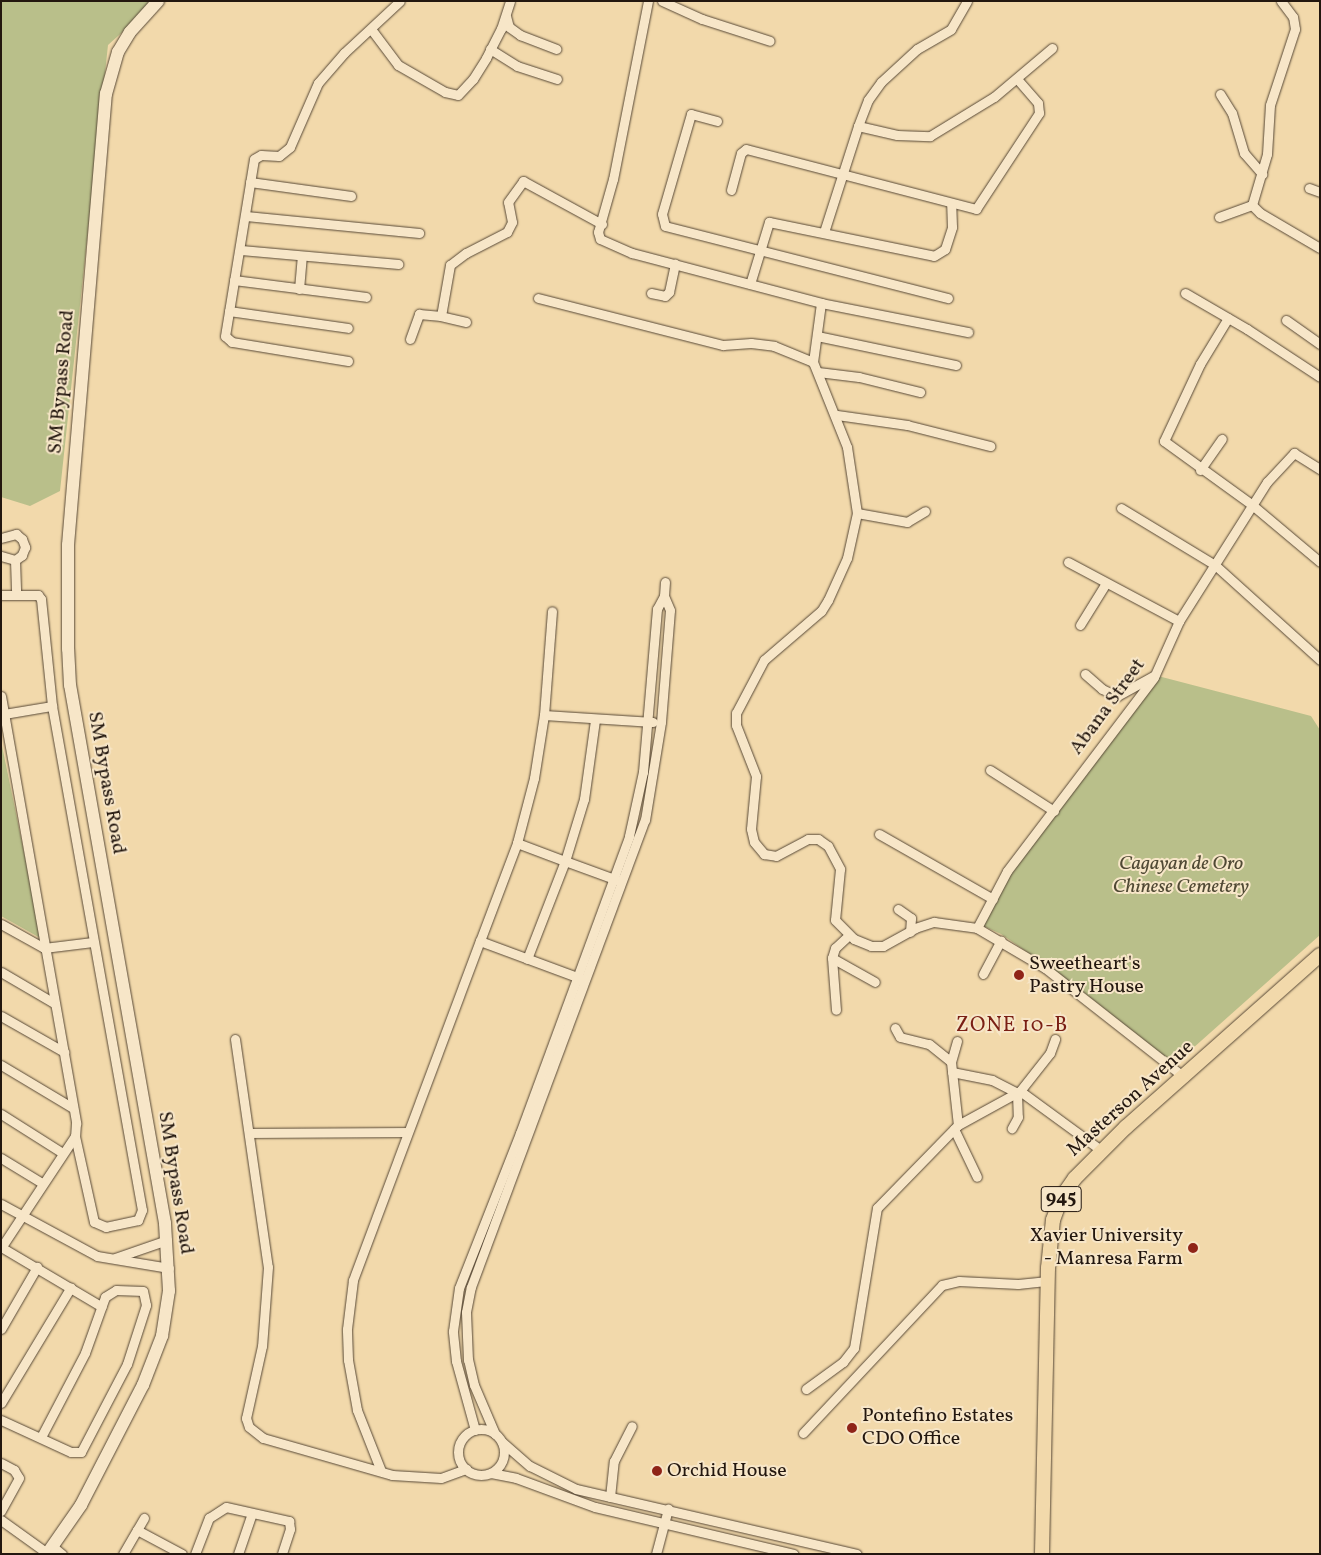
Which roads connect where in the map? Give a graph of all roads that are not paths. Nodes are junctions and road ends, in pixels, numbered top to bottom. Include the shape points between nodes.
1 (158, 1) edge
2 (400, 1) edge
3 (510, 1) edge
4 (648, 1) edge
5 (662, 1) edge
6 (967, 1) edge
7 (1281, 1) edge
8 (506, 16) junction
9 (371, 29) junction
10 (770, 41) dead end
11 (1052, 48) dead end
12 (490, 49) junction
13 (556, 49) dead end
14 (557, 78) dead end
15 (1018, 80) junction
16 (1220, 94) dead end
17 (717, 121) dead end
18 (858, 126) junction
19 (1262, 174) junction
20 (841, 175) junction
21 (250, 182) junction
22 (1309, 188) dead end
23 (731, 190) dead end
24 (1320, 192) edge
25 (351, 196) dead end
26 (950, 204) junction
27 (1252, 206) junction
28 (246, 216) junction
29 (1218, 216) dead end
30 (602, 224) junction
31 (824, 232) junction
32 (419, 233) dead end
33 (1320, 248) edge
34 (241, 250) junction
35 (758, 252) junction
36 (302, 256) junction
37 (398, 264) dead end
38 (675, 264) junction
39 (234, 280) junction
40 (750, 284) junction
41 (299, 289) junction
42 (651, 293) dead end
43 (1185, 294) dead end
44 (366, 298) dead end
45 (538, 298) dead end
46 (948, 298) dead end
47 (821, 304) junction
48 (229, 311) junction
49 (441, 316) junction
50 (1228, 318) junction
51 (1286, 320) dead end
52 (466, 322) dead end
53 (348, 328) dead end
54 (968, 332) dead end
55 (818, 336) junction
56 (410, 338) dead end
57 (1320, 344) edge
58 (348, 361) dead end
59 (813, 362) junction
60 (956, 365) dead end
61 (818, 372) junction
62 (1318, 372) edge
63 (920, 392) dead end
64 (837, 414) junction
65 (1222, 439) dead end
66 (990, 446) dead end
67 (1320, 468) edge
68 (1200, 470) junction
69 (1251, 504) junction
70 (1121, 508) dead end
71 (925, 511) dead end
72 (857, 513) junction
73 (1, 538) edge
74 (1, 556) edge
75 (15, 560) junction
76 (1068, 562) dead end
77 (1320, 562) edge
78 (1215, 565) junction
79 (665, 582) dead end
80 (1106, 583) junction
81 (1, 595) edge
82 (16, 595) junction
83 (664, 596) junction
84 (552, 610) dead end
85 (1179, 621) junction
86 (1080, 625) dead end
87 (1320, 660) edge
88 (1085, 674) dead end
89 (1155, 675) junction
90 (1, 696) edge
91 (52, 706) junction
92 (4, 714) junction
93 (544, 715) junction
94 (595, 720) junction
95 (648, 722) junction
96 (661, 722) junction
97 (990, 770) dead end
98 (639, 803) junction
99 (650, 803) junction
100 (1054, 811) junction
101 (879, 834) dead end
102 (517, 843) junction
103 (566, 861) junction
104 (620, 881) junction
105 (993, 899) junction
106 (898, 909) dead end
107 (1, 924) edge
108 (977, 928) junction
109 (910, 932) junction
110 (849, 934) junction
111 (1001, 940) junction
112 (480, 941) junction
113 (93, 942) junction
114 (44, 948) junction
115 (1320, 955) edge
116 (832, 958) junction
117 (527, 959) junction
118 (1, 972) edge
119 (983, 974) dead end
120 (577, 978) junction
121 (587, 982) junction
122 (875, 982) dead end
123 (54, 1003) junction
124 (836, 1010) dead end
125 (1, 1016) edge
126 (894, 1028) dead end
127 (1055, 1038) dead end
128 (235, 1040) dead end
129 (957, 1041) dead end
130 (64, 1052) junction
131 (951, 1062) junction
132 (1, 1065) edge
133 (952, 1072) junction
134 (1184, 1077) junction
135 (1018, 1092) junction
136 (73, 1108) junction
137 (1, 1114) edge
138 (956, 1127) junction
139 (1012, 1128) dead end
140 (251, 1132) junction
141 (406, 1132) junction
142 (75, 1136) junction
143 (1102, 1151) junction
144 (61, 1152) junction
145 (1, 1158) edge
146 (977, 1177) dead end
147 (42, 1183) junction
148 (1, 1204) edge
149 (20, 1216) junction
150 (167, 1240) junction
151 (1, 1247) edge
152 (115, 1258) junction
153 (37, 1267) junction
154 (169, 1268) junction
155 (1048, 1281) junction
156 (71, 1287) junction
157 (102, 1307) junction
158 (1, 1329) edge
159 (806, 1389) dead end
160 (1, 1403) edge
161 (1, 1420) edge
162 (632, 1426) dead end
163 (475, 1430) junction
164 (803, 1433) dead end
165 (496, 1434) junction
166 (40, 1437) junction
167 (502, 1442) junction
168 (1, 1463) edge
169 (466, 1469) junction
170 (381, 1470) junction
171 (491, 1473) junction
172 (610, 1497) junction
173 (668, 1509) junction
174 (1, 1511) edge
175 (252, 1513) junction
176 (144, 1518) dead end
177 (1, 1520) edge
178 (664, 1524) junction
179 (137, 1530) junction
180 (52, 1552) edge
181 (123, 1554) edge
182 (182, 1554) edge
183 (195, 1554) edge
184 (238, 1554) edge
185 (282, 1554) edge
186 (656, 1554) edge
187 (794, 1554) edge
188 (857, 1554) edge
189 (1042, 1554) edge

1 - 150 street, SM Bypass Road via 135,26 118,52 106,94 68,545 68,649 70,684
2 - 9 street
3 - 8 street
4 - 30 street
5 - 10 street via 702,19
6 - 18 street via 951,29 917,49 881,82 868,100
7 - 19 street via 1293,17 1295,29 1270,105 1267,154
8 - 12 street
8 - 13 street via 509,27 520,35
9 - 12 street via 398,65 451,95 461,94
9 - 21 street via 344,53 314,88 290,147 279,156 261,155 254,159
11 - 15 street
12 - 14 street via 518,66
15 - 18 street via 930,136 897,135
15 - 26 street via 1038,103 1039,113 995,176 978,208
16 - 19 street via 1232,113 1244,153
17 - 35 street via 691,114 662,222 677,230
18 - 20 street
19 - 27 street
20 - 23 street via 746,149 741,152
20 - 26 street
20 - 31 street
21 - 25 street
21 - 28 street
22 - 24 street
26 - 31 street via 952,227 945,250 938,255
27 - 29 street
27 - 33 street
28 - 32 street
28 - 34 street
30 - 38 street via 598,236 604,242
30 - 49 street via 524,181 508,202 512,222 507,232 450,265
31 - 35 street via 768,222
34 - 36 street
34 - 39 street
35 - 40 street
35 - 46 street
36 - 37 street
36 - 41 street
38 - 40 street
38 - 42 street via 669,292 665,296
39 - 41 street
39 - 48 street
40 - 47 street
41 - 44 street
43 - 50 street
45 - 59 street via 723,345 751,343 774,346
47 - 54 street
47 - 55 street
48 - 53 street
48 - 58 street via 225,336 228,341
49 - 52 street
49 - 56 street via 419,314
50 - 62 street
50 - 68 street via 1200,364 1164,436 1166,445
51 - 57 street
55 - 59 street
55 - 60 street
59 - 61 street
61 - 63 street via 859,377
61 - 64 street
64 - 66 street via 898,423
64 - 72 street via 847,447
65 - 68 street
67 - 69 street, Abana Street via 1298,454 1290,455
68 - 69 street
69 - 77 street
69 - 78 street, Abana Street
70 - 78 street
71 - 72 street via 907,522
72 - 110 street via 847,558 828,600 821,611 764,660 745,692 735,720 756,776 751,829 754,842 764,854 776,856 808,839 818,839 828,846 840,870 835,920
73 - 75 street via 16,534 22,539 25,547
74 - 75 street
75 - 82 street
76 - 80 street
78 - 85 street, Abana Street
78 - 87 street
79 - 83 street
80 - 85 street
80 - 86 street
81 - 82 street
82 - 91 street via 40,596
83 - 95 street via 658,609
83 - 96 street via 670,610
84 - 93 street
85 - 89 street, Abana Street
88 - 89 street via 1102,689 1117,696
89 - 100 street, Abana Street
90 - 92 street
91 - 92 street
91 - 113 street
92 - 114 street
93 - 94 street
93 - 102 street via 534,778
94 - 95 street
94 - 103 street via 584,799
95 - 96 street
95 - 98 street
96 - 99 street
97 - 100 street
98 - 99 street
98 - 104 street
99 - 104 street
100 - 105 street, Abana Street via 1007,871
101 - 105 street
102 - 103 street
102 - 112 street
103 - 104 street
103 - 117 street
104 - 120 street
104 - 121 street
105 - 108 street, Abana Street
106 - 109 street via 911,918
107 - 114 street
108 - 109 street via 934,922
108 - 111 street
109 - 110 street via 883,946 864,944
110 - 116 street via 835,948
111 - 119 street
111 - 134 street via 1045,968
112 - 117 street
112 - 141 street
113 - 114 street
113 - 142 street via 142,1210 138,1220 106,1227 94,1222
114 - 123 street
115 - 134 main road, Masterson Avenue / 945
116 - 122 street
116 - 124 street
117 - 120 street
118 - 123 street
120 - 121 street
120 - 163 street via 459,1288 453,1331 456,1362
121 - 165 street via 471,1287 466,1320 468,1360 474,1384
123 - 130 street
125 - 130 street
126 - 131 street via 900,1037 929,1044
127 - 135 street via 1050,1053
128 - 140 street
129 - 131 street
130 - 136 street
131 - 133 street
132 - 136 street
133 - 135 street via 992,1080
133 - 138 street
134 - 143 main road, Masterson Avenue / 945
135 - 138 street
135 - 139 street via 1019,1110
135 - 143 street
136 - 142 street
137 - 144 street
138 - 146 street
138 - 159 street via 874,1212 854,1348 843,1362
140 - 141 street
140 - 170 street via 268,1267 262,1346 246,1418 249,1427 263,1438
141 - 170 street via 353,1280 347,1329 348,1360 357,1410
142 - 144 street
143 - 155 main road, Masterson Avenue / 945 via 1075,1178 1062,1198 1053,1220
144 - 147 street
145 - 147 street
147 - 149 street
148 - 149 street
149 - 151 street
149 - 152 street via 89,1253
150 - 152 street
150 - 154 street, SM Bypass Road
151 - 153 street
152 - 154 street
153 - 156 street
153 - 158 street
154 - 180 street, SM Bypass Road via 167,1309 154,1361 92,1486
155 - 164 street via 1018,1284 959,1281 942,1284
155 - 189 main road, Masterson Avenue / 945
156 - 157 street
156 - 160 street
157 - 166 street via 85,1353
157 - 166 street via 110,1292 143,1291 146,1304 127,1364 81,1452 71,1452
161 - 166 street
162 - 172 street via 614,1461
163 - 165 street
163 - 169 street via 466,1435 458,1449
165 - 167 street
167 - 171 street via 502,1463
167 - 172 street via 530,1466 576,1489
168 - 174 street via 14,1470 19,1478 17,1487
169 - 170 street via 452,1476 435,1478 403,1476
169 - 171 street via 475,1474
171 - 178 street via 516,1478 595,1507
172 - 173 street
173 - 178 street
173 - 188 street
175 - 183 street via 226,1507 214,1513 205,1526
175 - 184 street
175 - 185 street via 289,1521 290,1529
176 - 179 street
177 - 180 street
178 - 186 street
178 - 187 street
179 - 181 street
179 - 182 street

